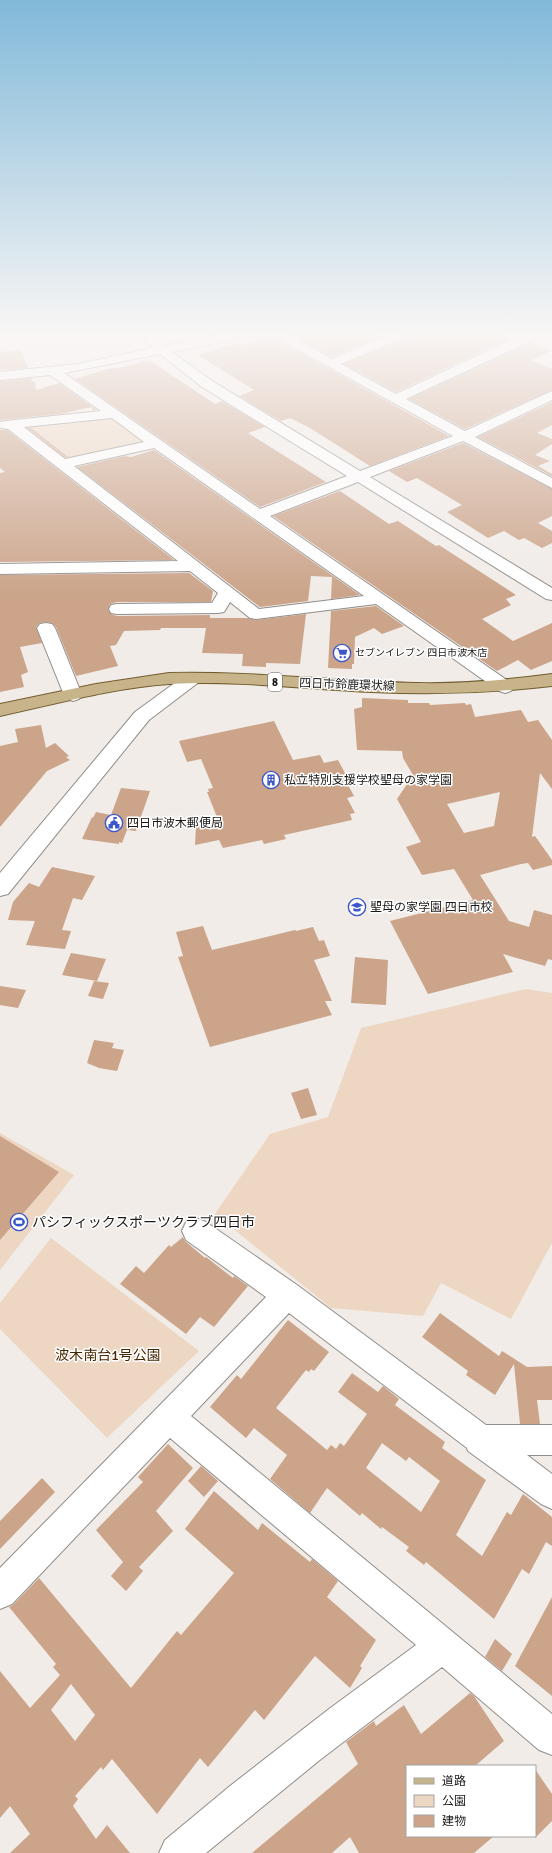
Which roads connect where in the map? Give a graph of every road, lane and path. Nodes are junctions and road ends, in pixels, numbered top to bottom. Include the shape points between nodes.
1 (41, 421) edge
2 (126, 421) edge
3 (269, 421) edge
4 (438, 421) edge
5 (496, 421) edge
6 (6, 425) edge
7 (465, 436) junction
8 (157, 443) junction
9 (64, 464) junction
10 (360, 477) junction
11 (552, 484) edge
12 (259, 515) junction
13 (2, 566) edge
14 (195, 566) junction
15 (227, 591) junction
16 (552, 595) edge
17 (379, 599) junction
18 (117, 609) dead end
19 (46, 628) dead end
20 (193, 678) junction
21 (552, 680) edge
22 (505, 687) junction
23 (73, 695) junction
24 (0, 710) edge
25 (0, 888) edge
26 (196, 1231) dead end
27 (287, 1295) junction
28 (170, 1418) junction
29 (479, 1440) junction
30 (552, 1440) edge
31 (552, 1493) edge
32 (0, 1592) edge
33 (443, 1646) junction
34 (552, 1736) edge
35 (178, 1853) edge

1 - 6 street
2 - 8 street
3 - 10 street
4 - 7 street
5 - 7 street
6 - 9 street
7 - 10 street
7 - 11 street
8 - 9 street
8 - 12 street
9 - 14 street
10 - 12 street
10 - 16 street
12 - 17 street
13 - 14 street
14 - 15 street
15 - 17 street via 256,614
15 - 18 street via 218,608
17 - 22 street
19 - 23 street
20 - 22 main road, 四日市鈴鹿環状線 / 8 via 351,685
20 - 23 main road, 四日市鈴鹿環状線 / 8 via 149,680
20 - 25 street via 142,716
21 - 22 main road, 四日市鈴鹿環状線 / 8
23 - 24 main road, 四日市鈴鹿環状線 / 8
26 - 27 street
27 - 28 street
27 - 29 street
28 - 32 street
28 - 33 street
29 - 30 street
29 - 31 street
33 - 34 street
33 - 35 street via 330,1729 238,1801

